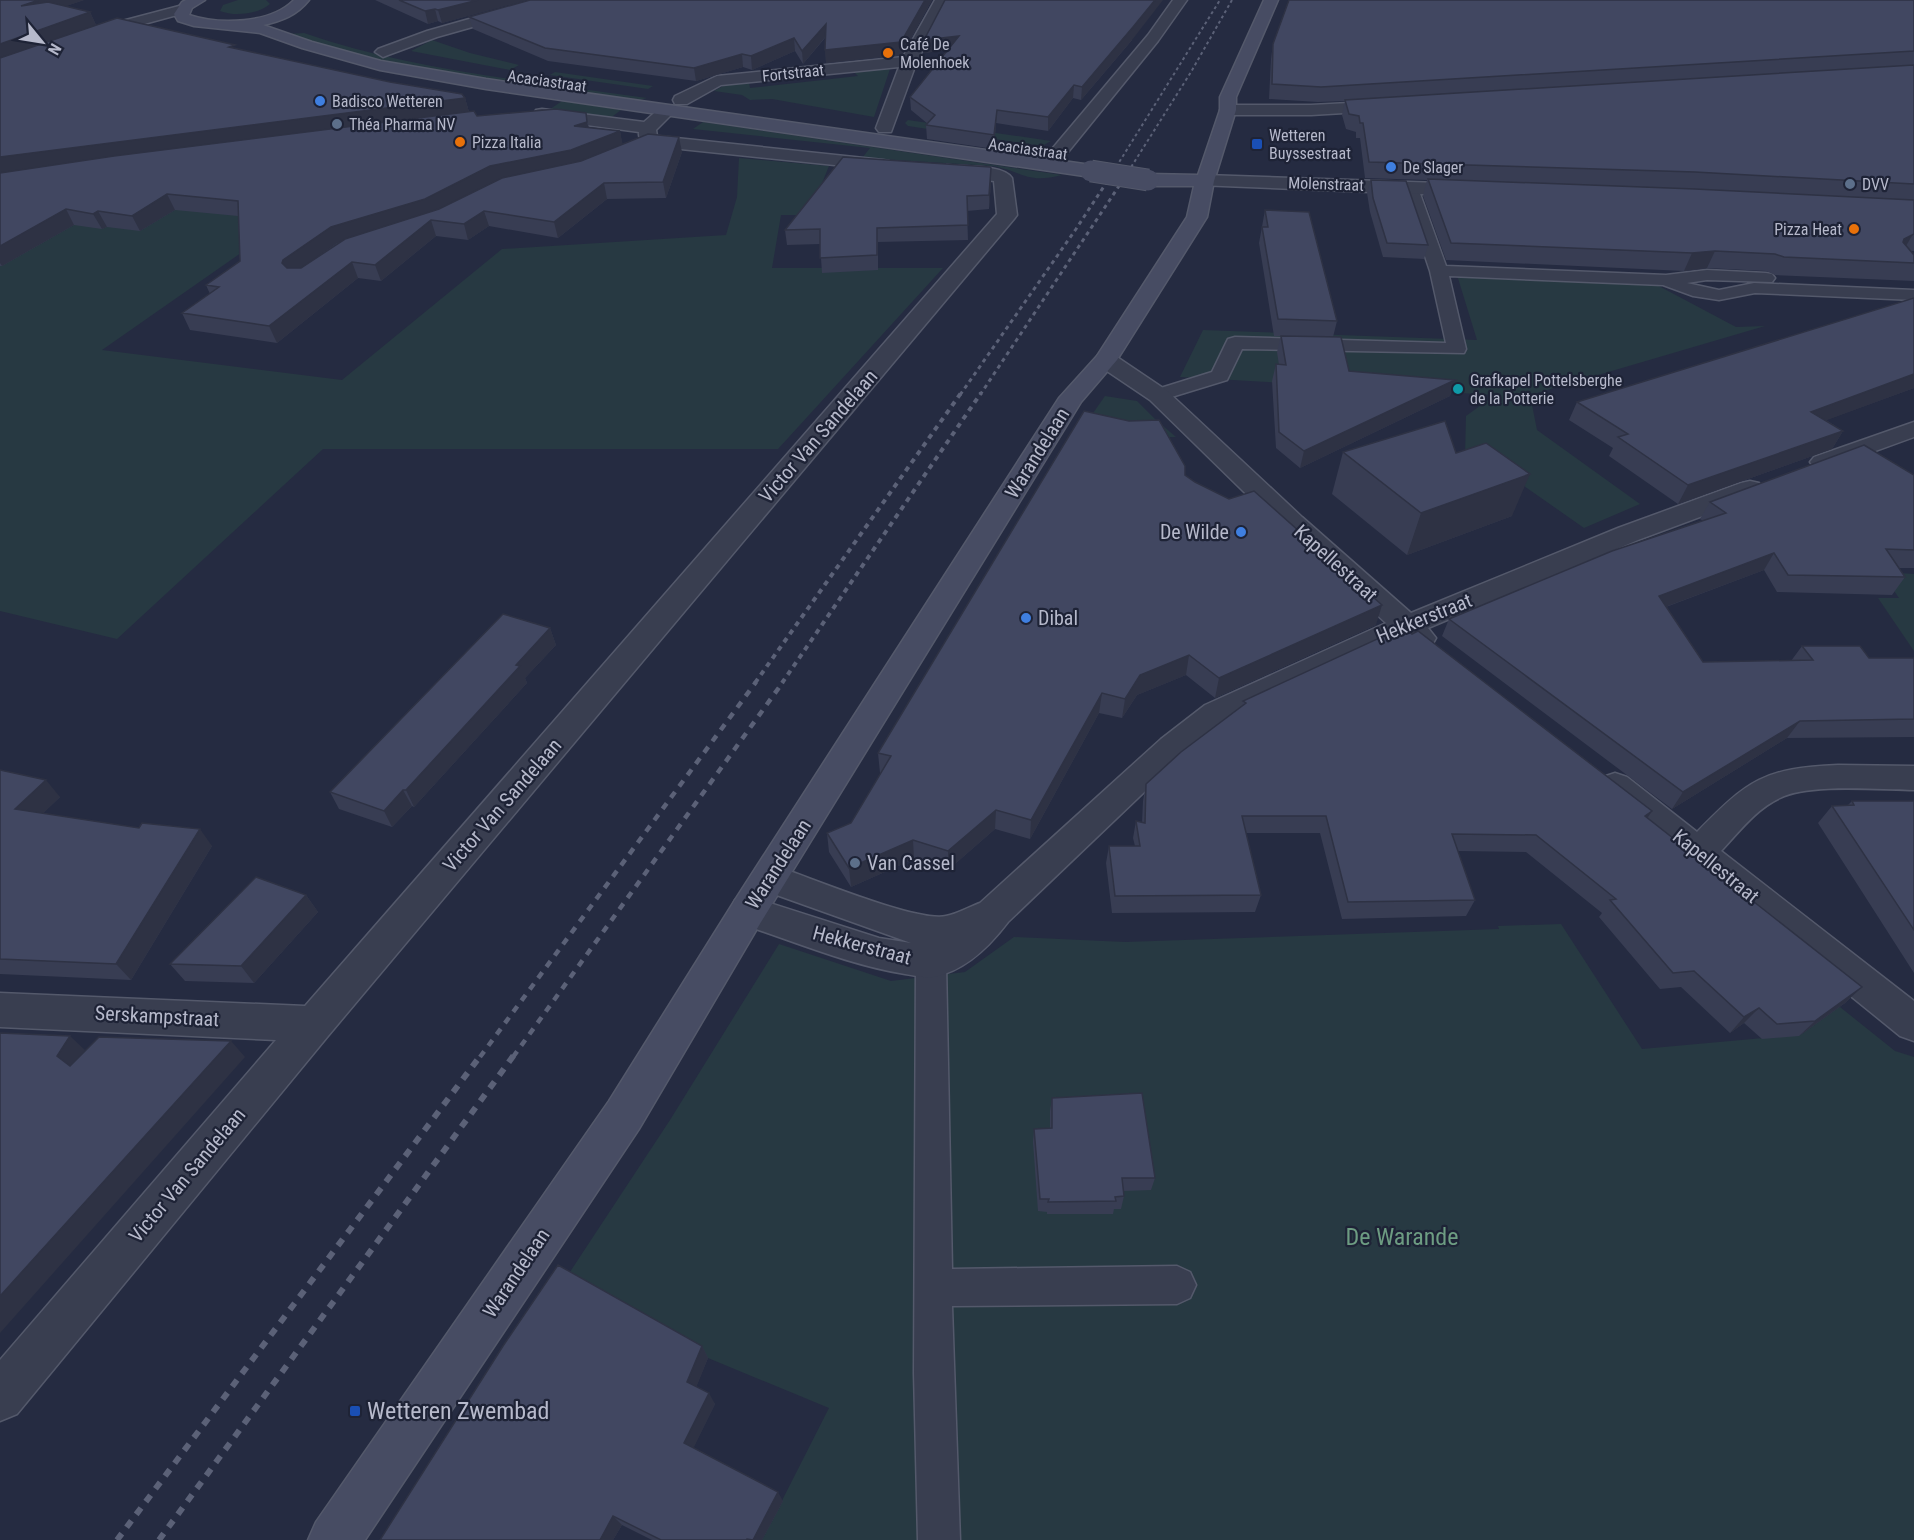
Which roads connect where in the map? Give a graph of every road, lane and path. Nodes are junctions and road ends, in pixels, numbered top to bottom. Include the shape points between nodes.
1 (198, 0) edge
2 (302, 0) edge
3 (552, 0) edge
4 (942, 0) edge
5 (1180, 0) edge
6 (1270, 0) edge
7 (287, 13) junction
8 (184, 14) junction
9 (230, 24) junction
10 (75, 41) edge
11 (384, 52) junction
12 (909, 61) junction
13 (558, 95) junction
14 (681, 100) junction
15 (1404, 105) edge
16 (1228, 110) junction
17 (667, 111) junction
18 (878, 133) junction
19 (647, 138) junction
20 (1058, 153) junction
21 (1094, 165) junction
22 (904, 167) edge
23 (928, 169) edge
24 (1205, 180) junction
25 (1410, 188) junction
26 (1482, 190) edge
27 (1007, 215) joint
28 (1439, 272) junction
29 (1666, 280) junction
30 (1866, 283) edge
31 (1914, 295) edge
32 (1106, 360) junction
33 (1158, 395) junction
34 (1914, 429) edge
35 (1804, 469) edge
36 (1771, 482) edge
37 (1406, 626) junction
38 (1443, 655) edge
39 (1595, 771) edge
40 (1914, 778) edge
41 (1699, 851) junction
42 (770, 878) junction
43 (748, 911) junction
44 (995, 911) junction
45 (931, 963) junction
46 (0, 1010) edge
47 (314, 1024) junction
48 (1914, 1024) edge
49 (1177, 1285) dead end
50 (933, 1288) junction
51 (0, 1397) edge
52 (334, 1540) edge
53 (939, 1540) edge

1 - 8 main road
2 - 7 main road, Acaciastraat
3 - 11 street via 432,34
4 - 12 street
5 - 20 street
6 - 16 main road, Warandelaan via 1228,97
7 - 9 main road, Acaciastraat
7 - 11 main road, Acaciastraat via 292,21 308,30
8 - 9 main road, Acaciastraat via 201,24
8 - 10 street
9 - 13 main road, Acaciastraat via 262,28 307,45 380,64
11 - 14 main road, Acaciastraat via 503,75
12 - 14 street, Fortstraat via 717,81
12 - 18 street
13 - 17 main road, Acaciastraat
13 - 19 street via 528,112
14 - 18 main road, Acaciastraat
15 - 16 street
16 - 24 main road, Warandelaan
17 - 18 main road, Acaciastraat
17 - 19 street
18 - 20 main road, Acaciastraat
18 - 21 main road, Acaciastraat
19 - 22 street
20 - 21 main road, Acaciastraat
21 - 24 main road, Acaciastraat, bridge
23 - 27 street, Acaciastraat via 1003,178
24 - 25 street, Molenstraat
24 - 32 main road, Warandelaan via 1197,217
25 - 26 street, Molenstraat
25 - 28 lane
27 - 47 street, Victor Van Sandelaan
28 - 29 lane
28 - 33 lane via 1457,348 1234,343 1220,376
29 - 30 lane via 1707,275
29 - 31 lane via 1699,295 1735,295 1754,288
32 - 33 street, Kapellestraat
32 - 42 main road, Warandelaan via 1071,398
33 - 37 street, Kapellestraat
34 - 35 street
36 - 37 street, Hekkerstraat via 1628,534
37 - 38 street, Kapellestraat
37 - 44 street, Hekkerstraat via 1216,713 1172,747
39 - 41 street, Kapellestraat
40 - 41 street via 1779,784 1757,795
41 - 48 street, Kapellestraat
42 - 43 main road, Warandelaan
42 - 44 street, Hekkerstraat via 929,932 947,932
43 - 45 street, Hekkerstraat via 879,954
43 - 52 main road, Warandelaan via 624,1115
44 - 45 street, Hekkerstraat via 961,948
45 - 50 lane
46 - 47 street, Serskampstraat
47 - 51 street, Victor Van Sandelaan
49 - 50 lane
50 - 53 lane

